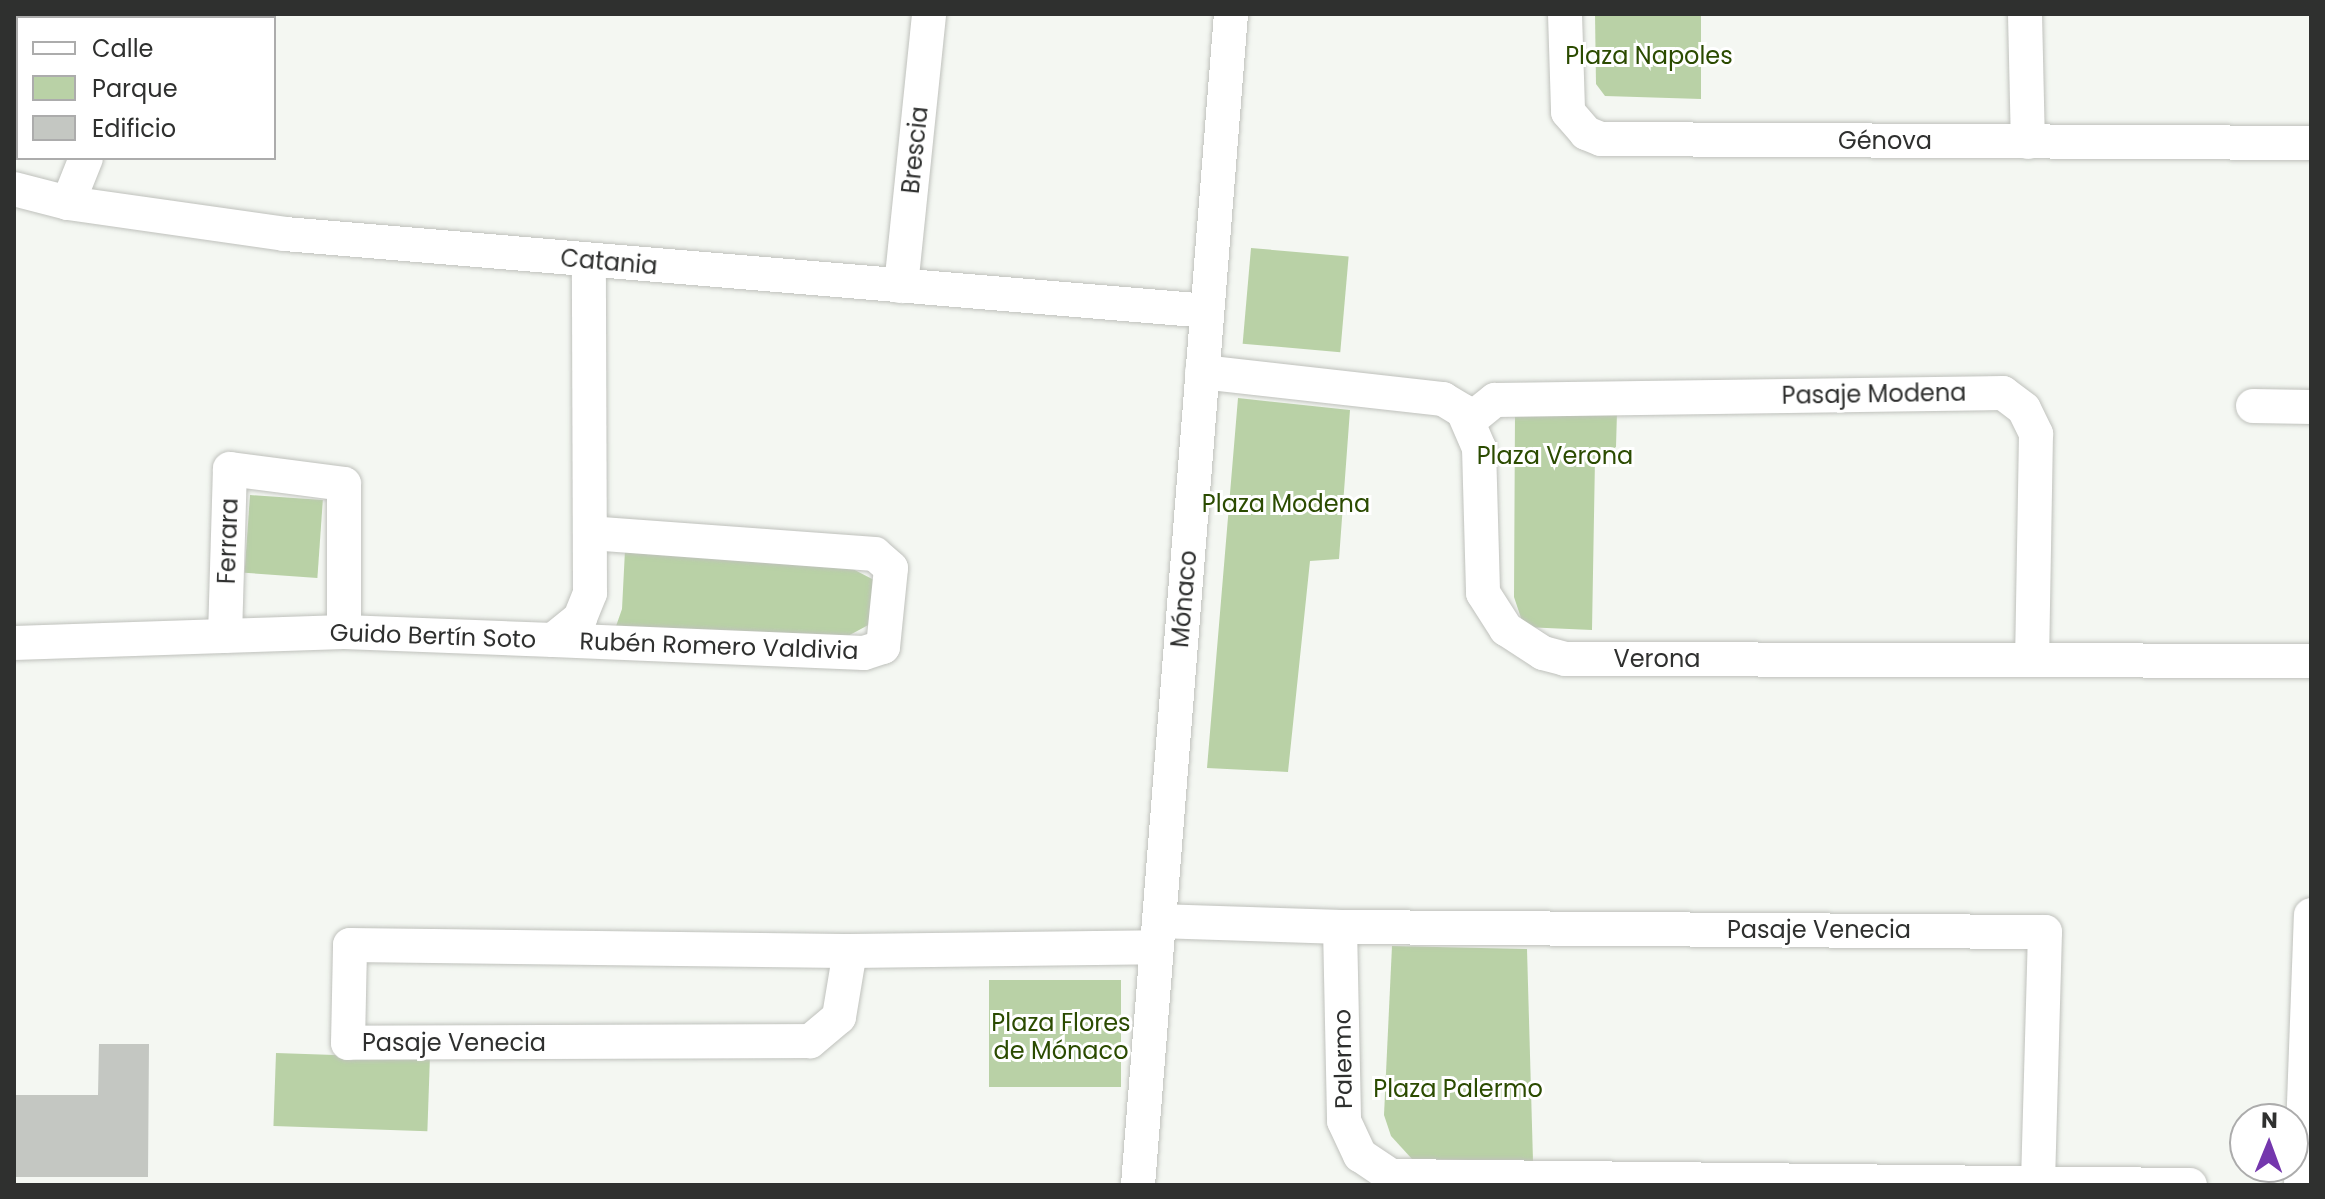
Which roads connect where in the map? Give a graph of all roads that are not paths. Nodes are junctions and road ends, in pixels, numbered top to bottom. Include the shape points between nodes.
1 (929, 14) edge
2 (1231, 14) edge
3 (1565, 14) edge
4 (2025, 14) edge
5 (2028, 142) junction
6 (2311, 143) edge
7 (85, 160) edge
8 (14, 189) edge
9 (68, 203) junction
10 (589, 261) junction
11 (901, 286) junction
12 (1207, 311) junction
13 (1202, 372) junction
14 (2253, 406) dead end
15 (2311, 407) edge
16 (1470, 420) junction
17 (591, 533) junction
18 (344, 632) junction
19 (225, 636) junction
20 (553, 640) junction
21 (14, 643) edge
22 (2032, 660) junction
23 (2311, 661) edge
24 (2311, 915) edge
25 (1340, 927) junction
26 (1158, 934) junction
27 (850, 951) junction
28 (2038, 1184) edge
29 (1138, 1185) edge
30 (2190, 1185) edge
31 (2301, 1185) edge

1 - 11 street, Brescia
2 - 12 street, Mónaco
3 - 5 street, Génova via 1568,112 1586,133 1601,139
4 - 5 street
5 - 6 street, Génova
7 - 9 street
8 - 9 street, Catania
9 - 10 street, Catania via 285,234
10 - 11 street, Catania
10 - 17 street, Guido Bertín Soto
11 - 12 street, Catania
12 - 13 street, Mónaco
13 - 16 street via 1443,399
13 - 26 street, Mónaco
14 - 15 street
16 - 22 street, Verona via 1479,448 1483,593 1506,629 1543,653 1565,659
16 - 22 street, Pasaje Modena via 1495,400 2003,393 2024,409 2036,434
17 - 20 street, Guido Bertín Soto via 590,593 580,618
17 - 20 street, Rubén Romero Valdivia via 875,554 891,568 883,647 864,653
18 - 19 street, Guido Bertín Soto
18 - 19 street, Ferrara via 344,484 230,469
18 - 20 street, Guido Bertín Soto
19 - 21 street, Guido Bertín Soto
22 - 23 street, Verona
24 - 31 street
25 - 26 street
25 - 28 street, Palermo via 1344,1121 1360,1155 1391,1176
25 - 28 street, Pasaje Venecia via 2045,932
26 - 27 street, Pasaje Venecia
26 - 29 street, Mónaco
27 - 27 street, Pasaje Venecia via 350,945 348,1043 810,1041 839,1017
28 - 30 street, Palermo

